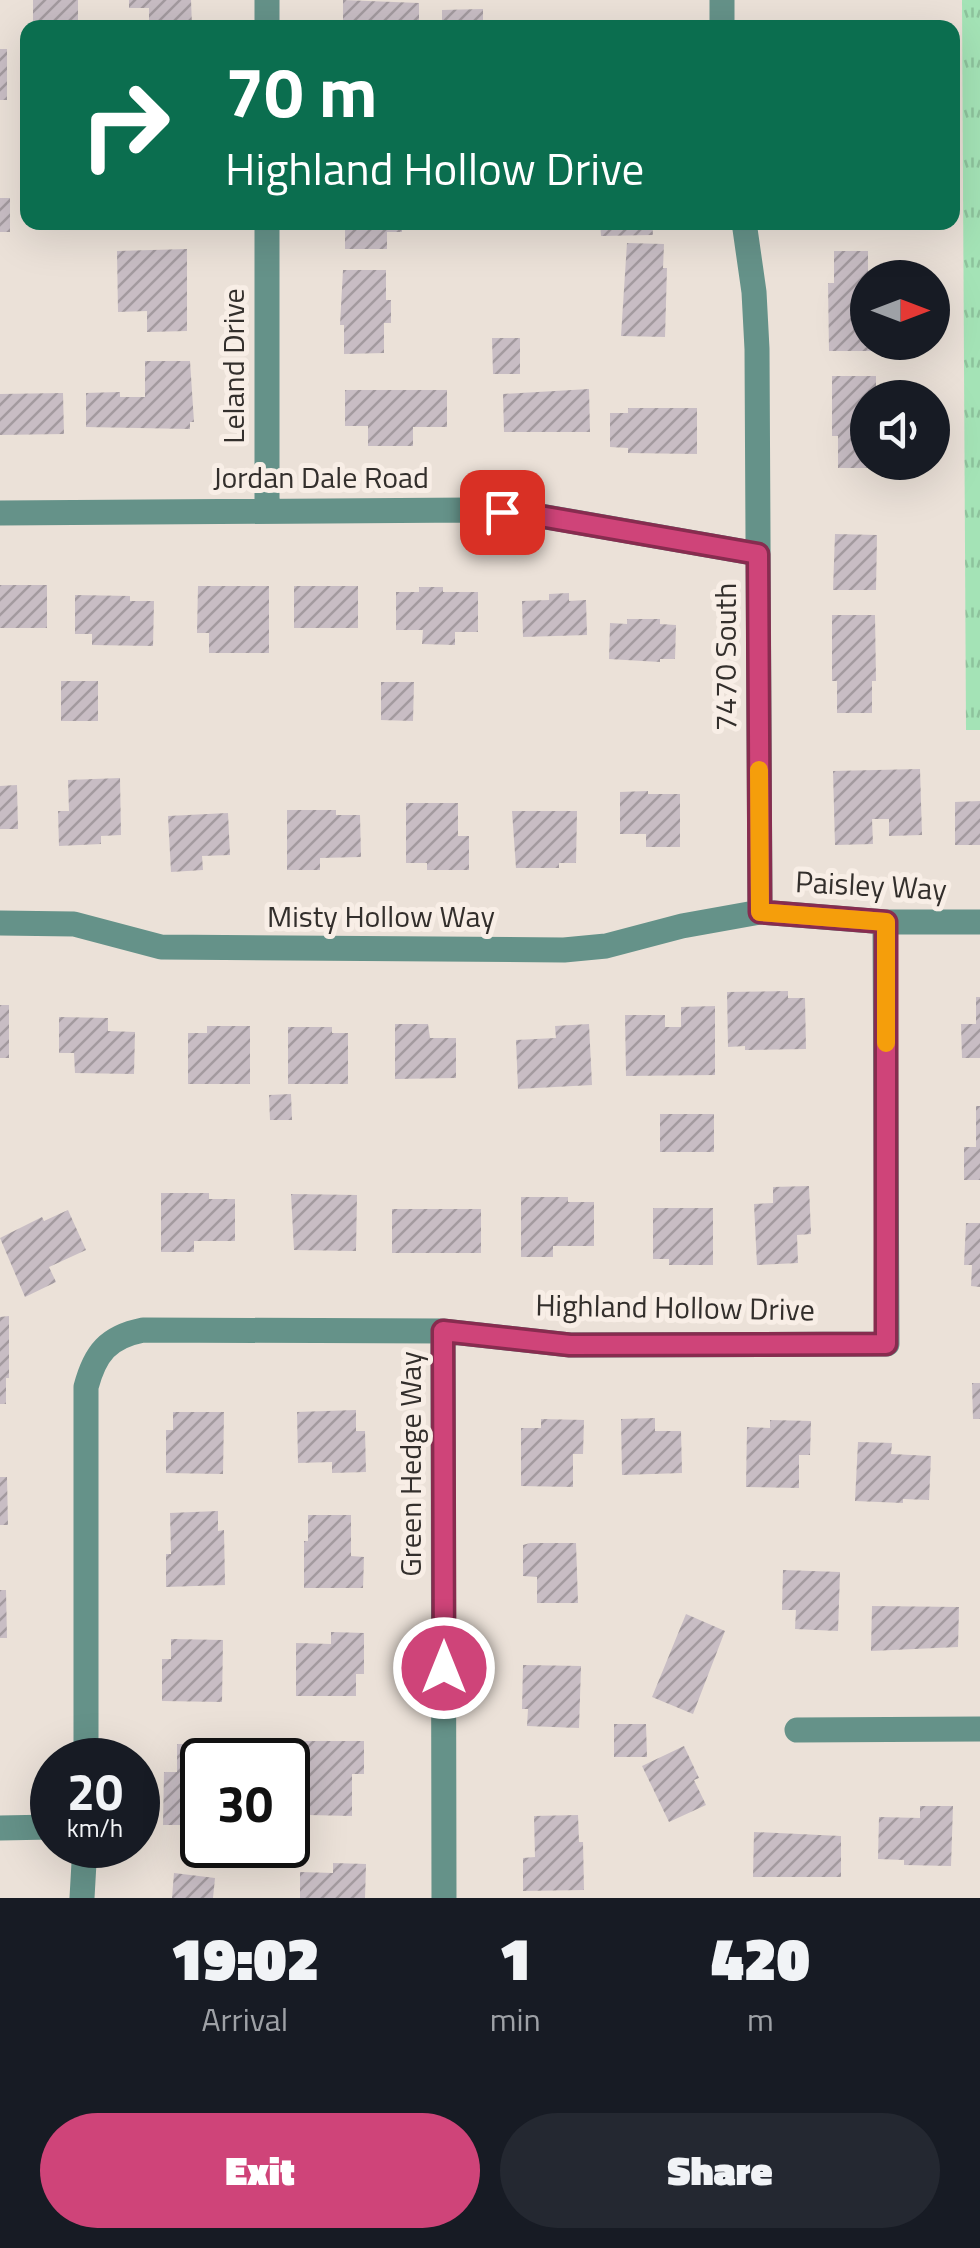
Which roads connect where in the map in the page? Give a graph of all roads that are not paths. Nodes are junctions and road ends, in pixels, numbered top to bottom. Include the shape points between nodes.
1 (267, 230) edge
2 (745, 230) edge
3 (267, 510) junction
4 (0, 513) edge
5 (758, 554) junction
6 (760, 912) junction
7 (886, 922) junction
8 (980, 922) edge
9 (0, 923) edge
10 (443, 1331) junction
11 (980, 1729) edge
12 (797, 1730) dead end
13 (86, 1738) edge
14 (30, 1827) edge
15 (0, 1828) edge
16 (84, 1868) edge
17 (82, 1898) edge
18 (444, 1898) edge

1 - 3 street, Leland Drive
2 - 5 street, 7470 South via 756,330
3 - 4 street, Jordan Dale Road
3 - 5 street, Jordan Dale Road via 534,515
5 - 6 street, 7470 South
6 - 7 street, Paisley Way
6 - 9 street, Misty Hollow Way via 564,950 161,947 74,924
7 - 8 street, Paisley Way
7 - 10 street, Highland Hollow Drive via 886,1344 570,1345
10 - 13 street, Highland Hollow Drive via 143,1330 105,1344 86,1388
10 - 18 street, Green Hedge Way
11 - 12 street
14 - 15 street
16 - 17 street

